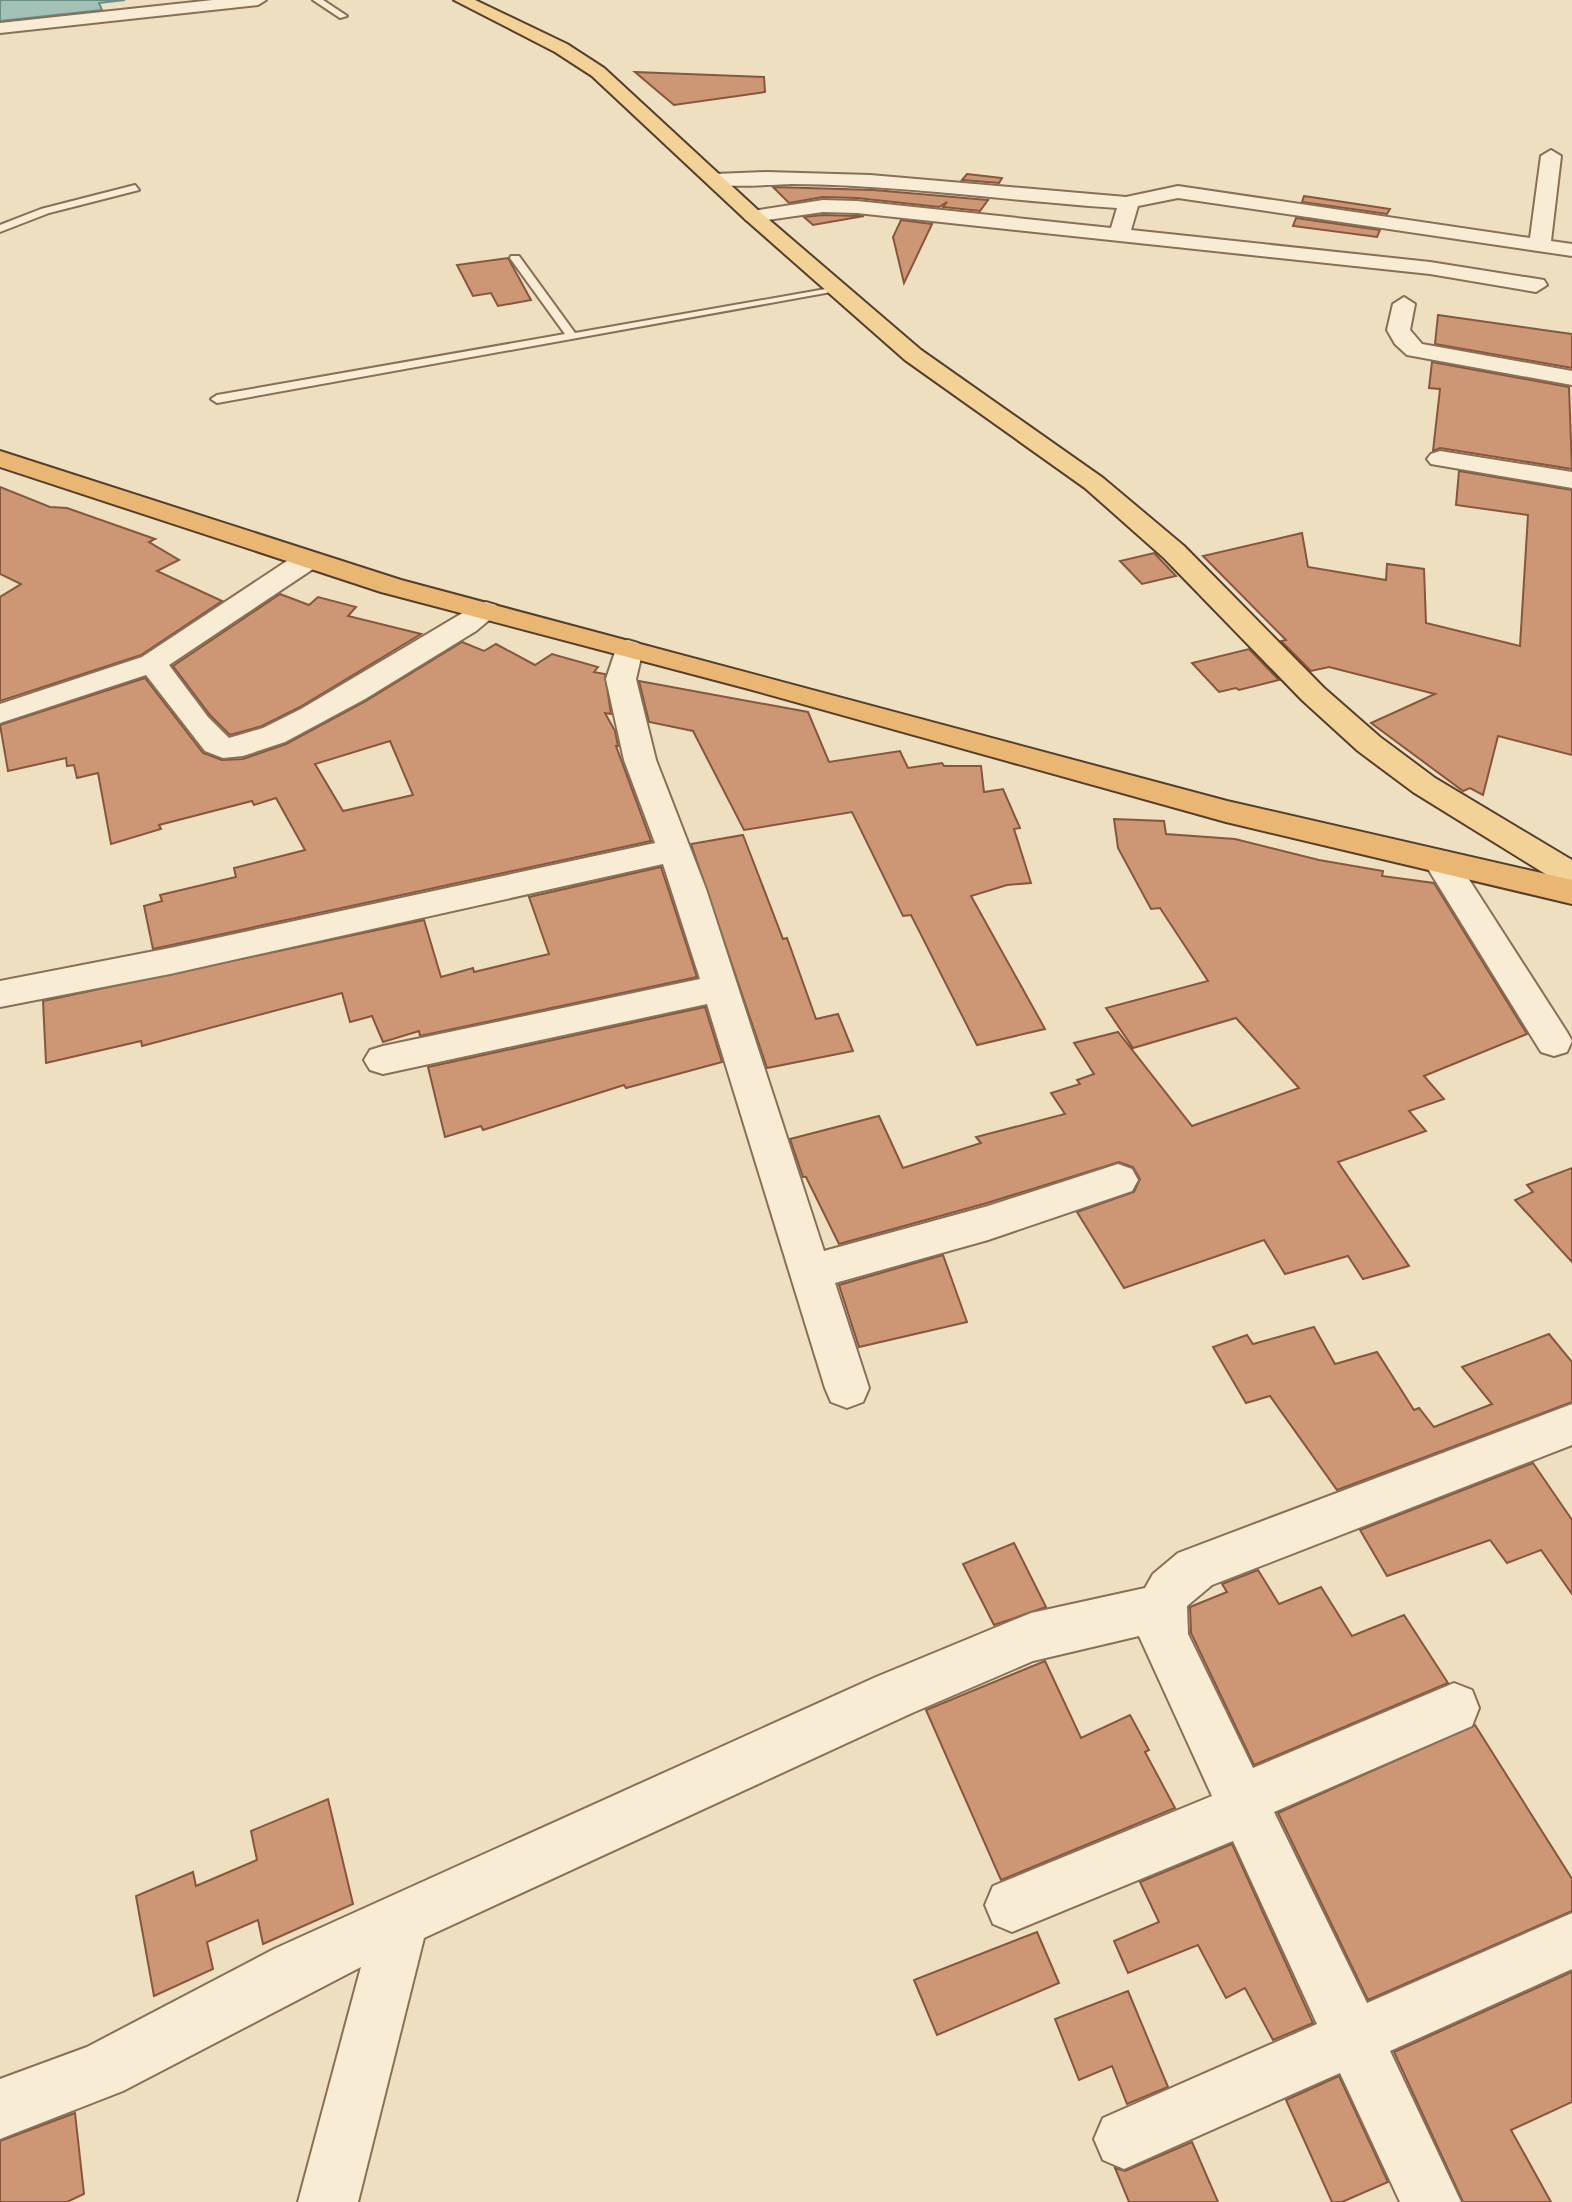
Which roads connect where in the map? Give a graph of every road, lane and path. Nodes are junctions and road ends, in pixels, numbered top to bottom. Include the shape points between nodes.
1 (258, 0) edge
2 (317, 0) edge
3 (462, 0) edge
4 (342, 16) dead end
5 (0, 28) edge
6 (1551, 156) dead end
7 (715, 180) junction
8 (135, 188) dead end
9 (1129, 203) junction
10 (753, 216) junction
11 (0, 229) edge
12 (1119, 235) junction
13 (1540, 245) junction
14 (1572, 250) edge
15 (515, 257) dead end
16 (1536, 285) dead end
17 (837, 290) junction
18 (1404, 304) dead end
19 (572, 336) junction
20 (1572, 377) edge
21 (217, 399) dead end
22 (0, 459) edge
23 (1440, 459) dead end
24 (1572, 480) edge
25 (306, 561) junction
26 (486, 611) junction
27 (628, 649) junction
28 (152, 663) junction
29 (0, 714) edge
30 (674, 850) junction
31 (1442, 864) junction
32 (1572, 875) edge
33 (1572, 892) edge
34 (719, 988) junction
35 (0, 994) edge
36 (1554, 1042) dead end
37 (383, 1060) dead end
38 (1118, 1180) dead end
39 (810, 1272) junction
40 (847, 1388) dead end
41 (1572, 1424) edge
42 (1160, 1608) junction
43 (1454, 1708) dead end
44 (1242, 1805) junction
45 (1012, 1905) dead end
46 (401, 1920) junction
47 (1572, 1941) edge
48 (1353, 2039) junction
49 (0, 2109) edge
50 (1124, 2139) dead end
51 (328, 2202) edge
52 (1431, 2202) edge

1 - 5 street
2 - 4 lane
3 - 7 main road via 561,48 598,72
6 - 13 street
7 - 9 street via 816,178
7 - 10 main road
8 - 11 lane via 45,211
9 - 12 street
9 - 13 street via 1178,192
10 - 12 street via 836,206
10 - 17 main road
12 - 16 street via 1430,268
13 - 14 street
15 - 19 lane
17 - 19 lane
17 - 32 main road via 914,355 1094,483 1154,534 1369,744 1424,785
18 - 20 street via 1396,328 1415,350
19 - 21 lane
22 - 25 highway
23 - 24 street
25 - 26 highway
25 - 28 street
26 - 27 highway
26 - 28 street via 373,684 287,728 232,749 214,744
27 - 30 street via 621,679 640,760
27 - 31 highway via 1226,811
28 - 29 street
30 - 34 street
30 - 35 street
31 - 33 highway
31 - 36 street
34 - 37 street
34 - 39 street
38 - 39 street via 988,1223
39 - 40 street
41 - 42 street via 1195,1569 1170,1588
42 - 44 street via 1164,1637
42 - 46 street via 1031,1637
43 - 44 street
44 - 45 street
44 - 48 street
46 - 49 street via 294,1969 102,2070
46 - 51 street
47 - 48 street
48 - 50 street
48 - 52 street

